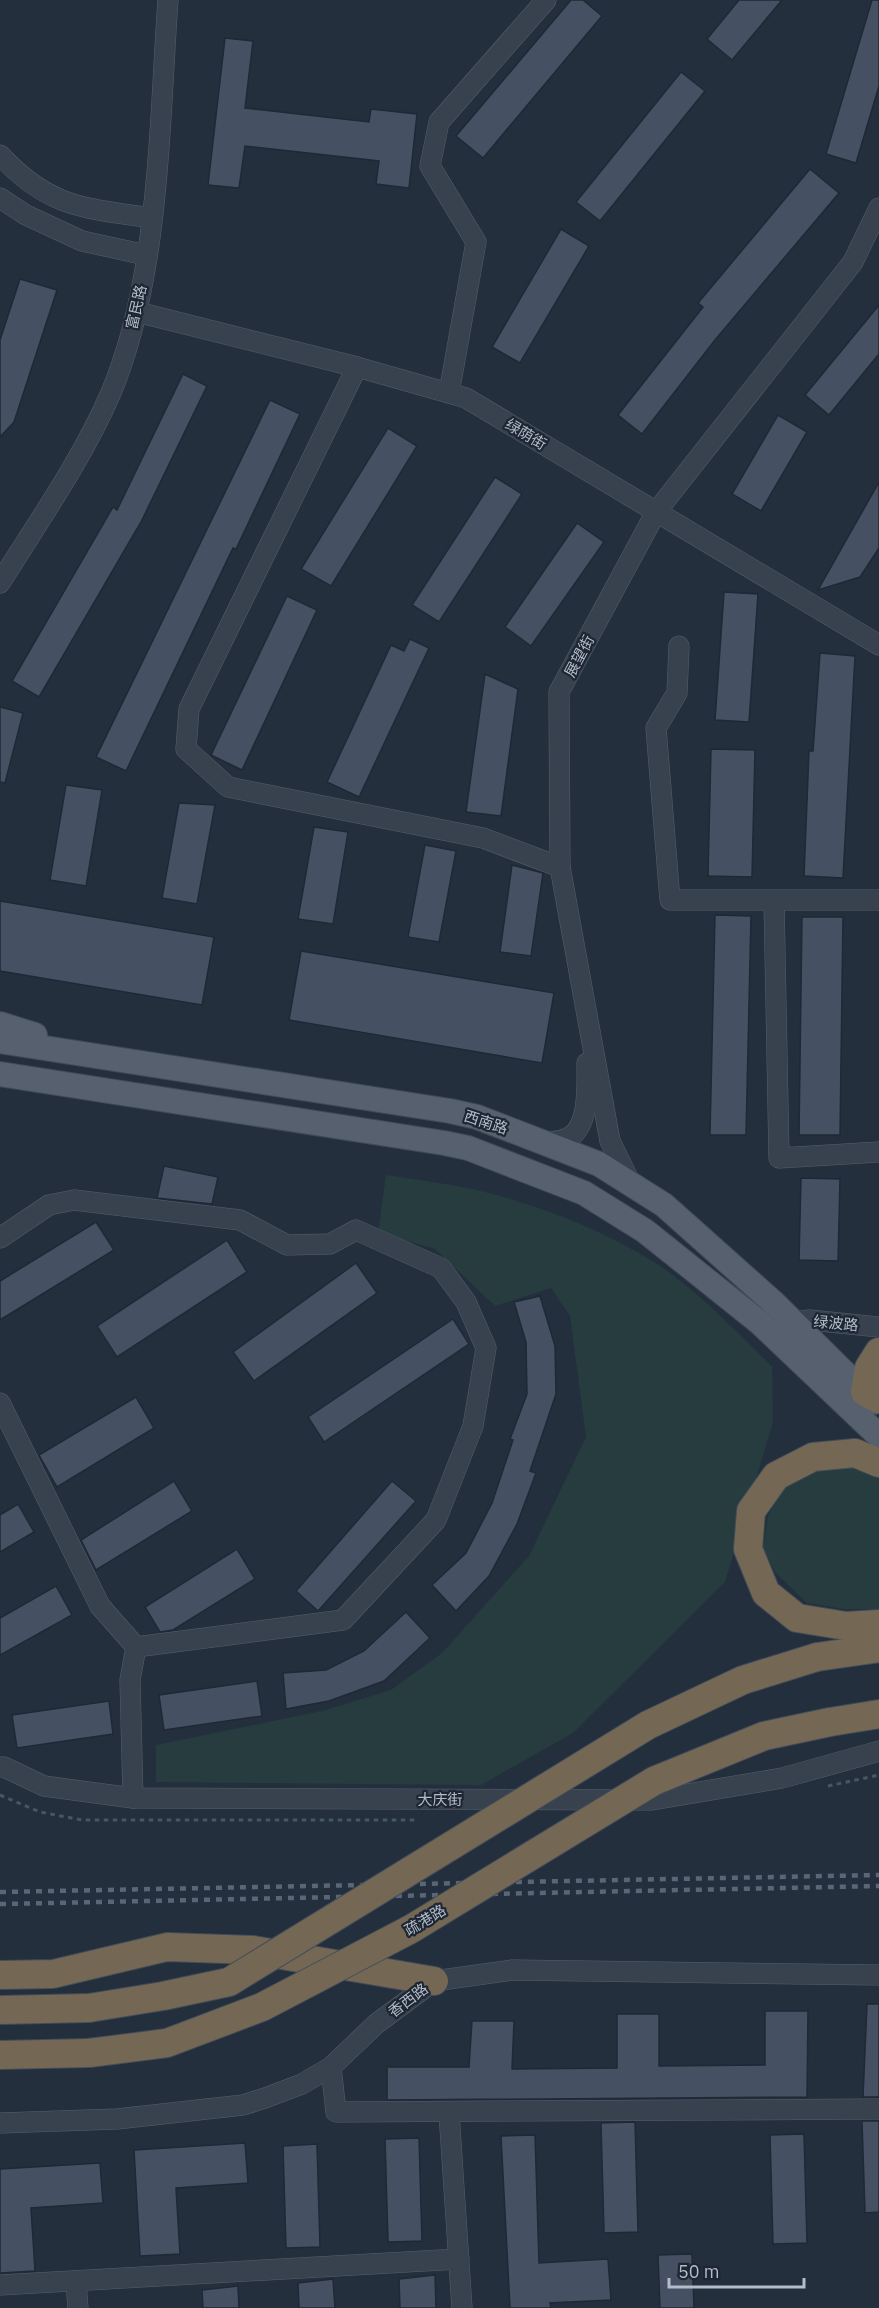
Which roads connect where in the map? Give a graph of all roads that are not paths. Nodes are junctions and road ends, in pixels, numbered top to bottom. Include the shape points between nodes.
1 (168, 0) edge
2 (546, 0) edge
3 (0, 155) edge
4 (0, 198) edge
5 (879, 208) edge
6 (152, 218) junction
7 (146, 255) junction
8 (137, 312) junction
9 (357, 367) junction
10 (449, 393) junction
11 (657, 512) junction
12 (0, 583) edge
13 (879, 645) edge
14 (679, 646) dead end
15 (560, 867) junction
16 (879, 900) edge
17 (774, 901) junction
18 (586, 1013) junction
19 (0, 1024) edge
20 (0, 1041) edge
21 (82, 1054) junction
22 (0, 1074) edge
23 (544, 1143) junction
24 (879, 1152) edge
25 (631, 1184) junction
26 (0, 1238) edge
27 (793, 1322) junction
28 (879, 1327) edge
29 (879, 1352) edge
30 (874, 1399) edge
31 (0, 1403) edge
32 (879, 1436) edge
33 (879, 1463) edge
34 (879, 1624) edge
35 (135, 1647) junction
36 (879, 1648) edge
37 (879, 1655) edge
38 (817, 1657) junction
39 (879, 1714) edge
40 (879, 1720) edge
41 (830, 1722) junction
42 (879, 1751) edge
43 (1, 1764) edge
44 (133, 1798) junction
45 (0, 1975) edge
46 (879, 1975) edge
47 (434, 1981) junction
48 (0, 2010) edge
49 (0, 2055) edge
50 (331, 2067) junction
51 (879, 2109) edge
52 (449, 2113) junction
53 (0, 2123) edge
54 (459, 2259) junction
55 (76, 2282) junction
56 (0, 2285) edge
57 (78, 2308) edge
58 (462, 2308) edge

1 - 6 street, 富民路
2 - 10 street via 439,122 430,166 476,242
3 - 6 street via 39,190 77,207
4 - 7 street via 82,241
5 - 11 street, 展望街 via 853,262
6 - 7 street, 富民路
7 - 8 street, 富民路
8 - 9 street, 绿荫街
8 - 12 street, 富民路 via 111,393 91,434
9 - 10 street, 绿荫街
9 - 15 street via 189,709 186,749 228,787 483,838
10 - 11 street, 绿荫街 via 466,398
11 - 13 street, 绿荫街
11 - 15 street, 展望街 via 559,692
14 - 17 street via 677,693 656,728 670,900
15 - 18 street, 展望街
16 - 17 street
17 - 24 street via 779,1158
18 - 23 street via 587,1078 579,1127 568,1138
18 - 25 street, 展望街 via 610,1141
19 - 21 main road
20 - 21 main road, 西南路
21 - 23 main road, 西南路 via 450,1111 477,1117
22 - 32 main road, 西南路 via 444,1143 468,1148 584,1193 645,1232 759,1322
23 - 25 main road, 西南路 via 599,1164
25 - 27 main road, 西南路 via 664,1205
26 - 35 street via 49,1205 74,1200 240,1220 287,1245 330,1244 356,1230 441,1268 466,1302 486,1348 473,1426 435,1520 343,1620
27 - 28 street, 绿波路
27 - 30 main road, 西南路
29 - 30 highway via 869,1368
31 - 35 street via 100,1606
33 - 34 highway via 855,1453 813,1456 776,1476 751,1511 748,1549 766,1593 797,1618 846,1626
35 - 44 street via 130,1680
36 - 38 highway
37 - 38 highway
38 - 48 highway, bridge via 743,1680 648,1725 229,1982 88,2008
39 - 41 highway
40 - 41 highway
41 - 49 highway, 疏港路, bridge via 764,1736 654,1781 411,1929 262,2007 167,2043 89,2053
42 - 44 street, 大庆街 via 782,1778 652,1800
43 - 44 street, 大庆街 via 44,1786
45 - 47 highway via 53,1974 167,1947 253,1950
46 - 47 street, 香西路 via 512,1970
47 - 50 street, 香西路 via 376,2024
50 - 52 street via 336,2112
50 - 53 street, 香西路 via 302,2084 243,2105 117,2119
51 - 52 street
52 - 54 street
54 - 55 street
54 - 58 street
55 - 56 street
55 - 57 street

